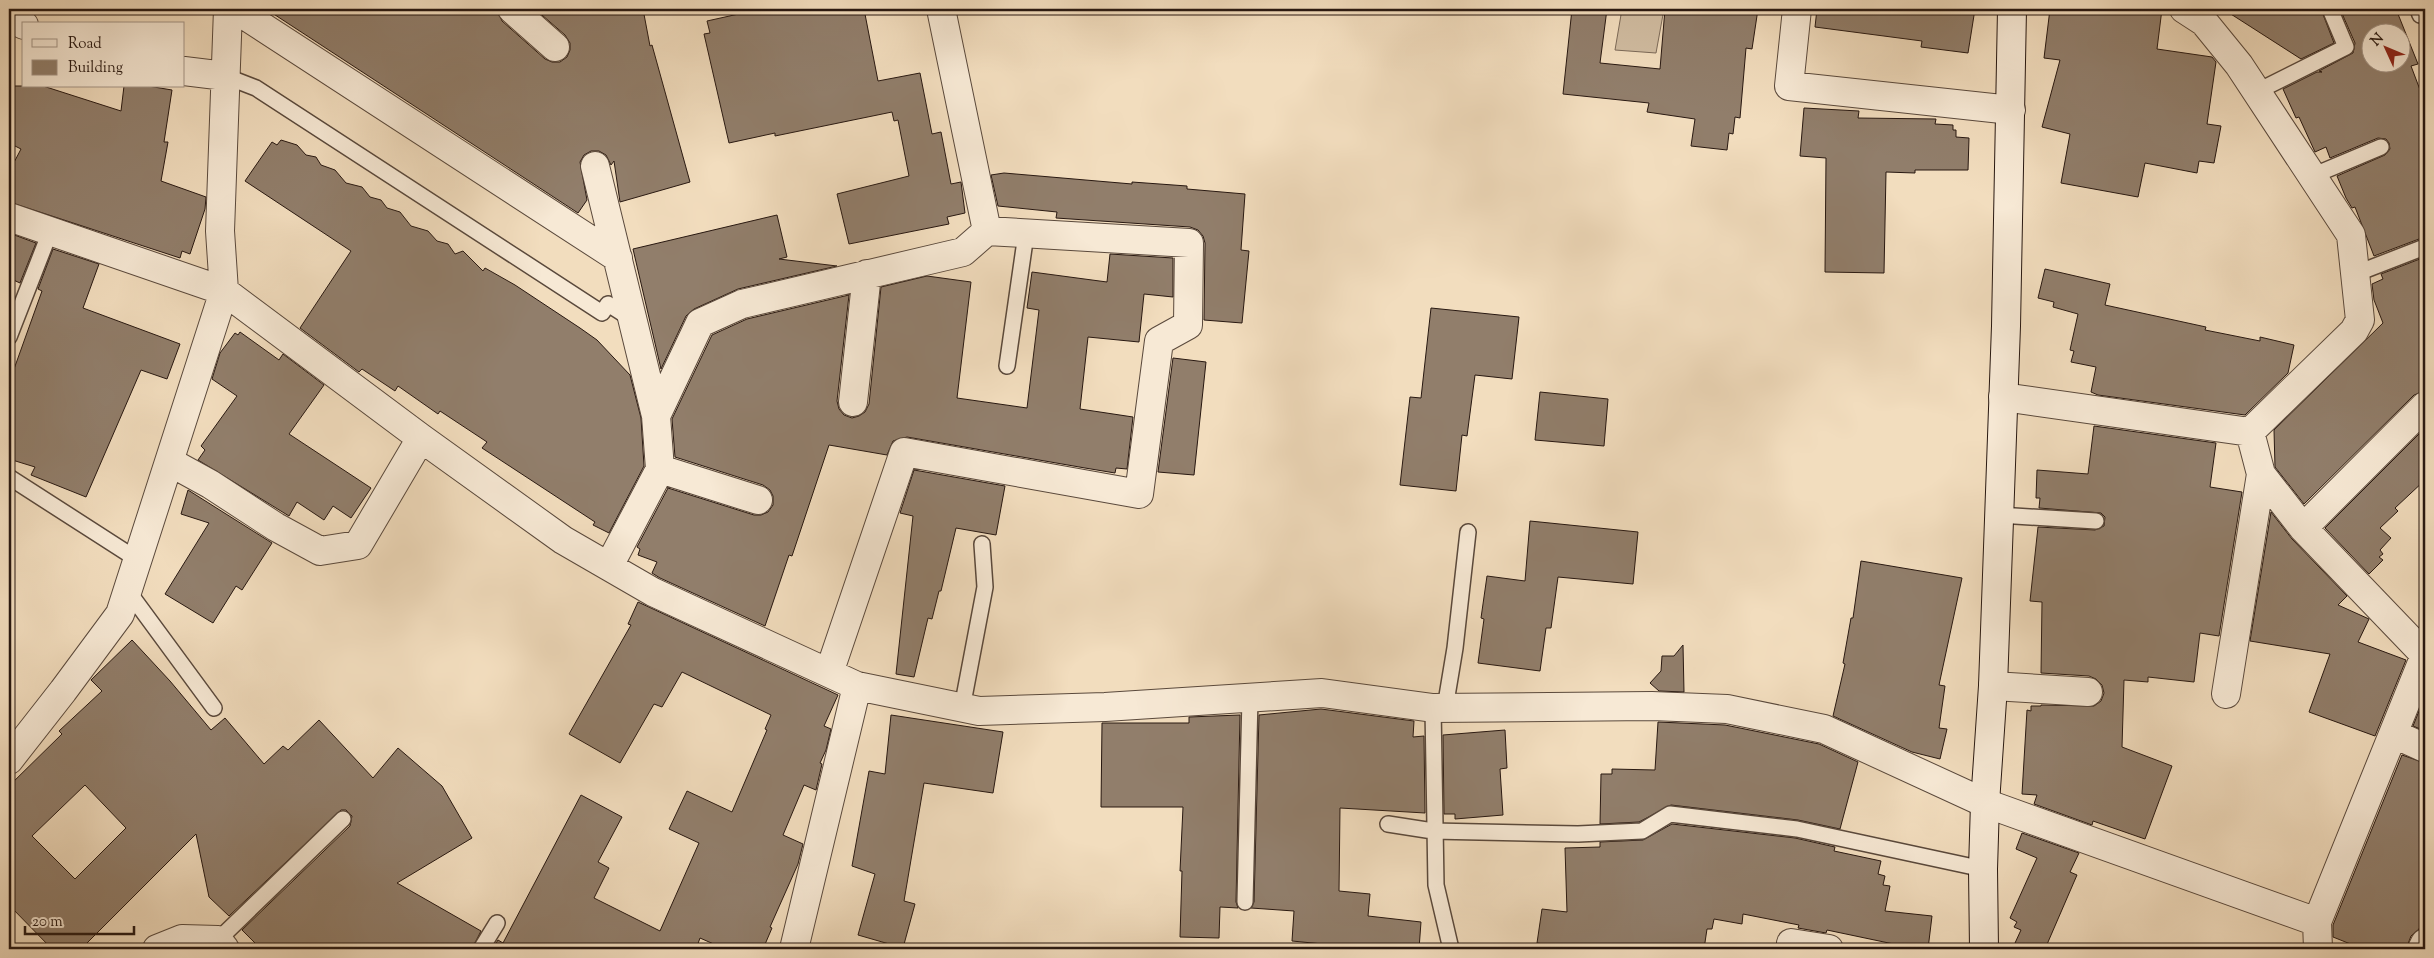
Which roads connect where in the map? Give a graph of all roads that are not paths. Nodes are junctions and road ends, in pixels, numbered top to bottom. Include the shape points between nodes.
1 (228, 9) edge
2 (235, 9) edge
3 (512, 9) edge
4 (941, 9) edge
5 (1797, 9) edge
6 (2012, 9) edge
7 (2184, 9) edge
8 (2330, 9) edge
9 (9, 18) edge
10 (22, 24) edge
11 (554, 47) dead end
12 (185, 71) edge
13 (225, 76) junction
14 (2256, 92) junction
15 (2011, 110) junction
16 (2380, 147) dead end
17 (595, 166) dead end
18 (2312, 176) junction
19 (9, 217) edge
20 (987, 231) junction
21 (50, 232) junction
22 (1026, 234) junction
23 (2422, 248) dead end
24 (618, 258) junction
25 (867, 274) junction
26 (2355, 274) junction
27 (224, 291) junction
28 (634, 321) junction
29 (9, 337) edge
30 (1007, 366) dead end
31 (2003, 397) junction
32 (853, 402) dead end
33 (2425, 406) edge
34 (656, 416) junction
35 (2250, 432) junction
36 (421, 438) junction
37 (170, 462) junction
38 (660, 469) junction
39 (2261, 474) junction
40 (9, 477) edge
41 (758, 500) dead end
42 (1999, 515) junction
43 (2096, 521) dead end
44 (2302, 528) junction
45 (1468, 532) dead end
46 (982, 544) dead end
47 (138, 560) junction
48 (609, 566) junction
49 (128, 591) junction
50 (2425, 655) edge
51 (829, 673) junction
52 (857, 686) junction
53 (1993, 686) junction
54 (2088, 692) dead end
55 (2226, 694) dead end
56 (1250, 698) junction
57 (214, 708) dead end
58 (962, 708) junction
59 (1439, 708) junction
60 (2394, 734) junction
61 (2425, 748) edge
62 (9, 760) edge
63 (1984, 803) junction
64 (343, 819) dead end
65 (1388, 824) dead end
66 (1434, 831) junction
67 (1983, 869) junction
68 (1245, 902) dead end
69 (2317, 922) junction
70 (497, 923) dead end
71 (2425, 943) edge
72 (1791, 944) dead end
73 (222, 945) edge
74 (157, 949) edge
75 (481, 949) edge
76 (794, 949) edge
77 (1451, 949) edge
78 (1829, 949) edge
79 (1984, 949) edge
80 (2318, 949) edge
81 (2422, 949) edge

1 - 13 street
2 - 24 street
3 - 11 street
4 - 20 street
5 - 15 street via 1789,86
6 - 15 street
7 - 14 street via 2204,22
8 - 14 lane via 2346,47
9 - 10 street
12 - 13 street
13 - 27 street via 220,231
13 - 28 lane via 256,88 602,313 608,304
14 - 18 street
15 - 31 street
16 - 18 lane
17 - 24 street
18 - 26 street via 2351,235
19 - 21 street
20 - 22 street
20 - 25 street via 963,252
21 - 27 street
21 - 29 lane
22 - 30 lane
22 - 51 street via 1189,243 1188,325 1159,342 1140,494 904,452
23 - 26 lane
24 - 28 street
25 - 32 street
25 - 34 street via 742,304 700,323
26 - 35 street via 2360,320 2354,332
27 - 36 street
27 - 37 street
28 - 34 street
31 - 35 street
31 - 42 street
33 - 44 street
34 - 38 street
35 - 39 street
36 - 37 street via 358,545 320,551
36 - 48 street via 563,540
37 - 47 street
38 - 41 street
38 - 48 street
39 - 44 street
39 - 55 street
40 - 47 lane
42 - 43 lane
42 - 53 street
44 - 50 street
45 - 59 lane via 1455,648
46 - 58 lane via 985,587
47 - 49 street
48 - 51 street via 653,592
49 - 57 lane
49 - 62 street via 120,614
50 - 60 street
51 - 52 street
52 - 58 street
52 - 76 street
53 - 54 street
53 - 63 street
56 - 58 street via 1106,707 979,711
56 - 59 street via 1322,693
56 - 68 lane
59 - 63 street via 1652,706 1727,709 1824,729
59 - 66 lane
60 - 61 street
60 - 69 street
63 - 67 street
63 - 69 street
64 - 73 lane
65 - 66 lane
66 - 67 lane via 1578,834 1642,831 1670,814 1796,829
66 - 77 lane via 1436,885
67 - 79 street
69 - 80 street
70 - 75 lane
71 - 81 street
72 - 78 street
73 - 74 street via 182,939

